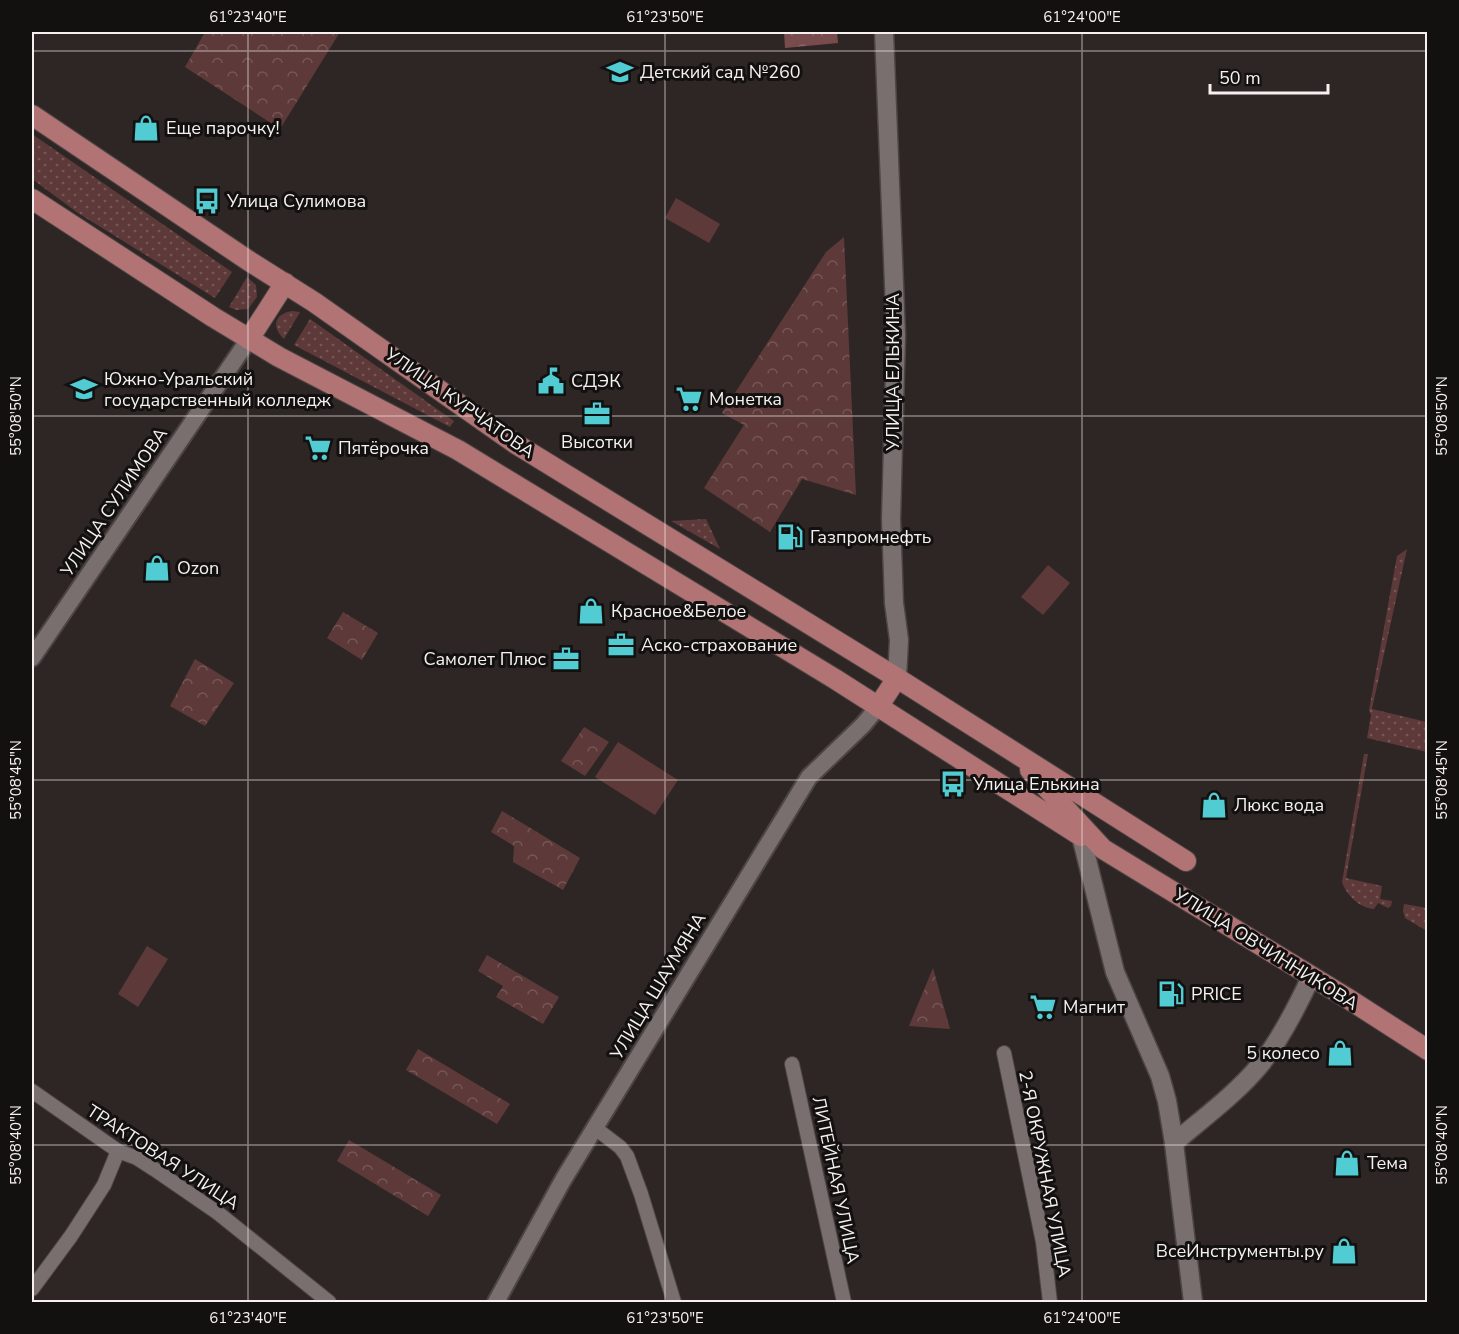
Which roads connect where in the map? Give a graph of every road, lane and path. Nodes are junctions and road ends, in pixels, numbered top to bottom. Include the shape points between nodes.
1 (884, 32) edge
2 (32, 115) edge
3 (32, 199) edge
4 (285, 283) junction
5 (249, 339) junction
6 (32, 658) edge
7 (897, 678) junction
8 (878, 707) junction
9 (1011, 751) junction
10 (1082, 836) joint
11 (1186, 861) dead end
12 (1311, 977) junction
13 (1428, 1050) edge
14 (1004, 1053) dead end
15 (792, 1064) dead end
16 (32, 1091) edge
17 (595, 1128) junction
18 (1174, 1143) junction
19 (118, 1151) junction
20 (32, 1289) edge
21 (329, 1302) edge
22 (495, 1302) edge
23 (674, 1302) edge
24 (844, 1302) edge
25 (1050, 1302) edge
26 (1193, 1302) edge

1 - 7 main road, УЛИЦА ЕЛЬКИНА via 896,335 891,519 899,640
2 - 4 main road, УЛИЦА КУРЧАТОВА
3 - 5 main road, УЛИЦА КУРЧАТОВА
4 - 5 main road
4 - 7 main road, УЛИЦА КУРЧАТОВА via 516,444
5 - 6 street, УЛИЦА СУЛИМОВА
5 - 8 main road, УЛИЦА КУРЧАТОВА via 458,450
7 - 8 main road
7 - 9 main road, УЛИЦА ОВЧИННИКОВА
8 - 10 main road
8 - 17 street, УЛИЦА ШАУМЯНА via 809,777
9 - 11 main road, УЛИЦА ОВЧИННИКОВА
9 - 12 main road, УЛИЦА ОВЧИННИКОВА via 1103,849
10 - 18 main road via 1115,972 1160,1076
12 - 13 main road, УЛИЦА ОВЧИННИКОВА
12 - 18 main road via 1260,1065
14 - 25 street, 2-Я ОКРУЖНАЯ УЛИЦА via 1042,1242
15 - 24 street, ЛИТЕЙНАЯ УЛИЦА
16 - 19 street, ТРАКТОВАЯ УЛИЦА
17 - 22 street, УЛИЦА ШАУМЯНА
17 - 23 street via 627,1156
18 - 26 main road
19 - 20 street via 104,1185
19 - 21 street, ТРАКТОВАЯ УЛИЦА via 154,1168 218,1213

